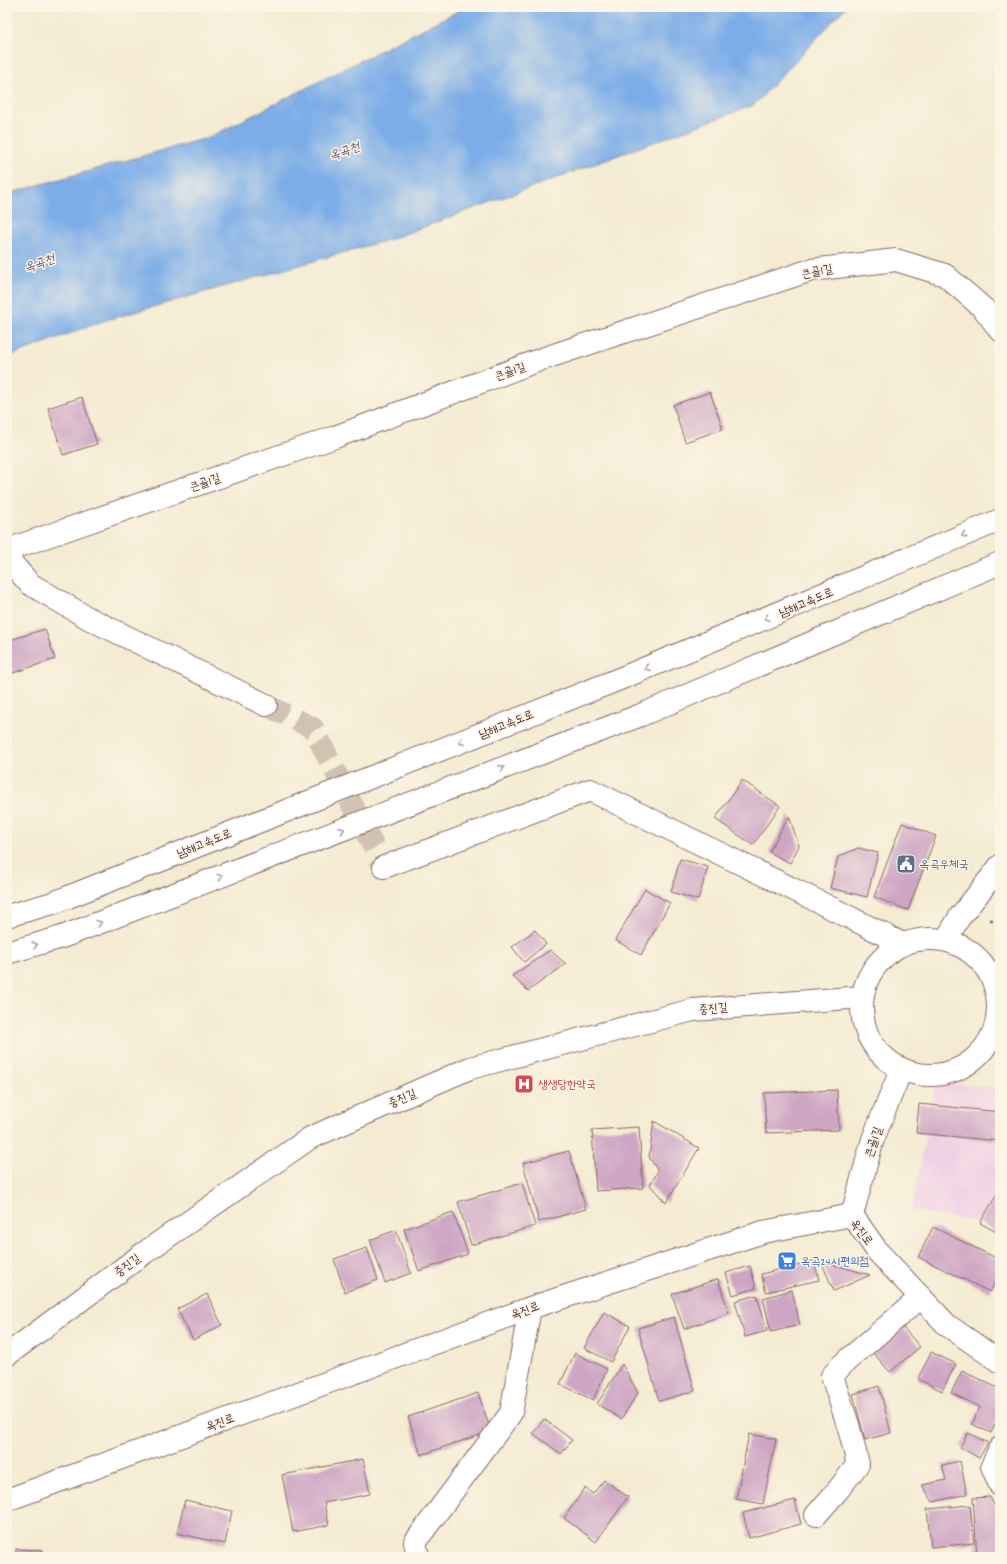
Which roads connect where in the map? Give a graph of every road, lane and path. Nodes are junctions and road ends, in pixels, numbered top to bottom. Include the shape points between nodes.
1 (1000, 330) edge
2 (1000, 520) edge
3 (7, 550) edge
4 (7, 558) edge
5 (1000, 563) edge
6 (266, 705) tunnel mouth
7 (1000, 866) edge
8 (384, 867) dead end
9 (7, 916) edge
10 (946, 940) junction
11 (903, 944) junction
12 (7, 953) edge
13 (862, 997) junction
14 (1000, 1011) edge
15 (901, 1070) junction
16 (852, 1215) junction
17 (921, 1297) junction
18 (530, 1308) junction
19 (7, 1355) edge
20 (1000, 1362) edge
21 (1000, 1448) edge
22 (1000, 1485) edge
23 (7, 1500) edge
24 (816, 1515) dead end
25 (418, 1557) edge

1 - 3 main road, 큰골1길 via 984,309 945,275 896,260 811,270 542,360 335,437
2 -> 9 main road, 남해고속도로 via 608,684 52,902
4 - 6 main road via 30,584 88,618
12 -> 5 main road via 62,937 641,715
7 - 10 main road via 959,918
8 - 11 main road via 590,790
10 - 11 main road via 925,939
10 - 14 main road via 968,950 985,966 996,987
11 - 13 main road via 884,956 869,975
13 - 15 main road via 861,1014 865,1032 878,1052
13 - 19 main road, 중진길 via 693,1010 470,1068 310,1138 144,1253
14 - 15 main road via 995,1029 986,1046 974,1060 957,1070 939,1076
15 - 16 main road, 큰골1길 via 873,1139
16 - 17 main road, 옥진로 via 878,1252
16 - 18 main road, 옥진로 via 763,1232
17 - 20 main road, 옥진로 via 947,1325
17 - 24 main road via 832,1376 858,1464
18 - 23 main road, 옥진로
18 - 25 main road via 510,1413 415,1542
21 - 22 main road via 992,1466

